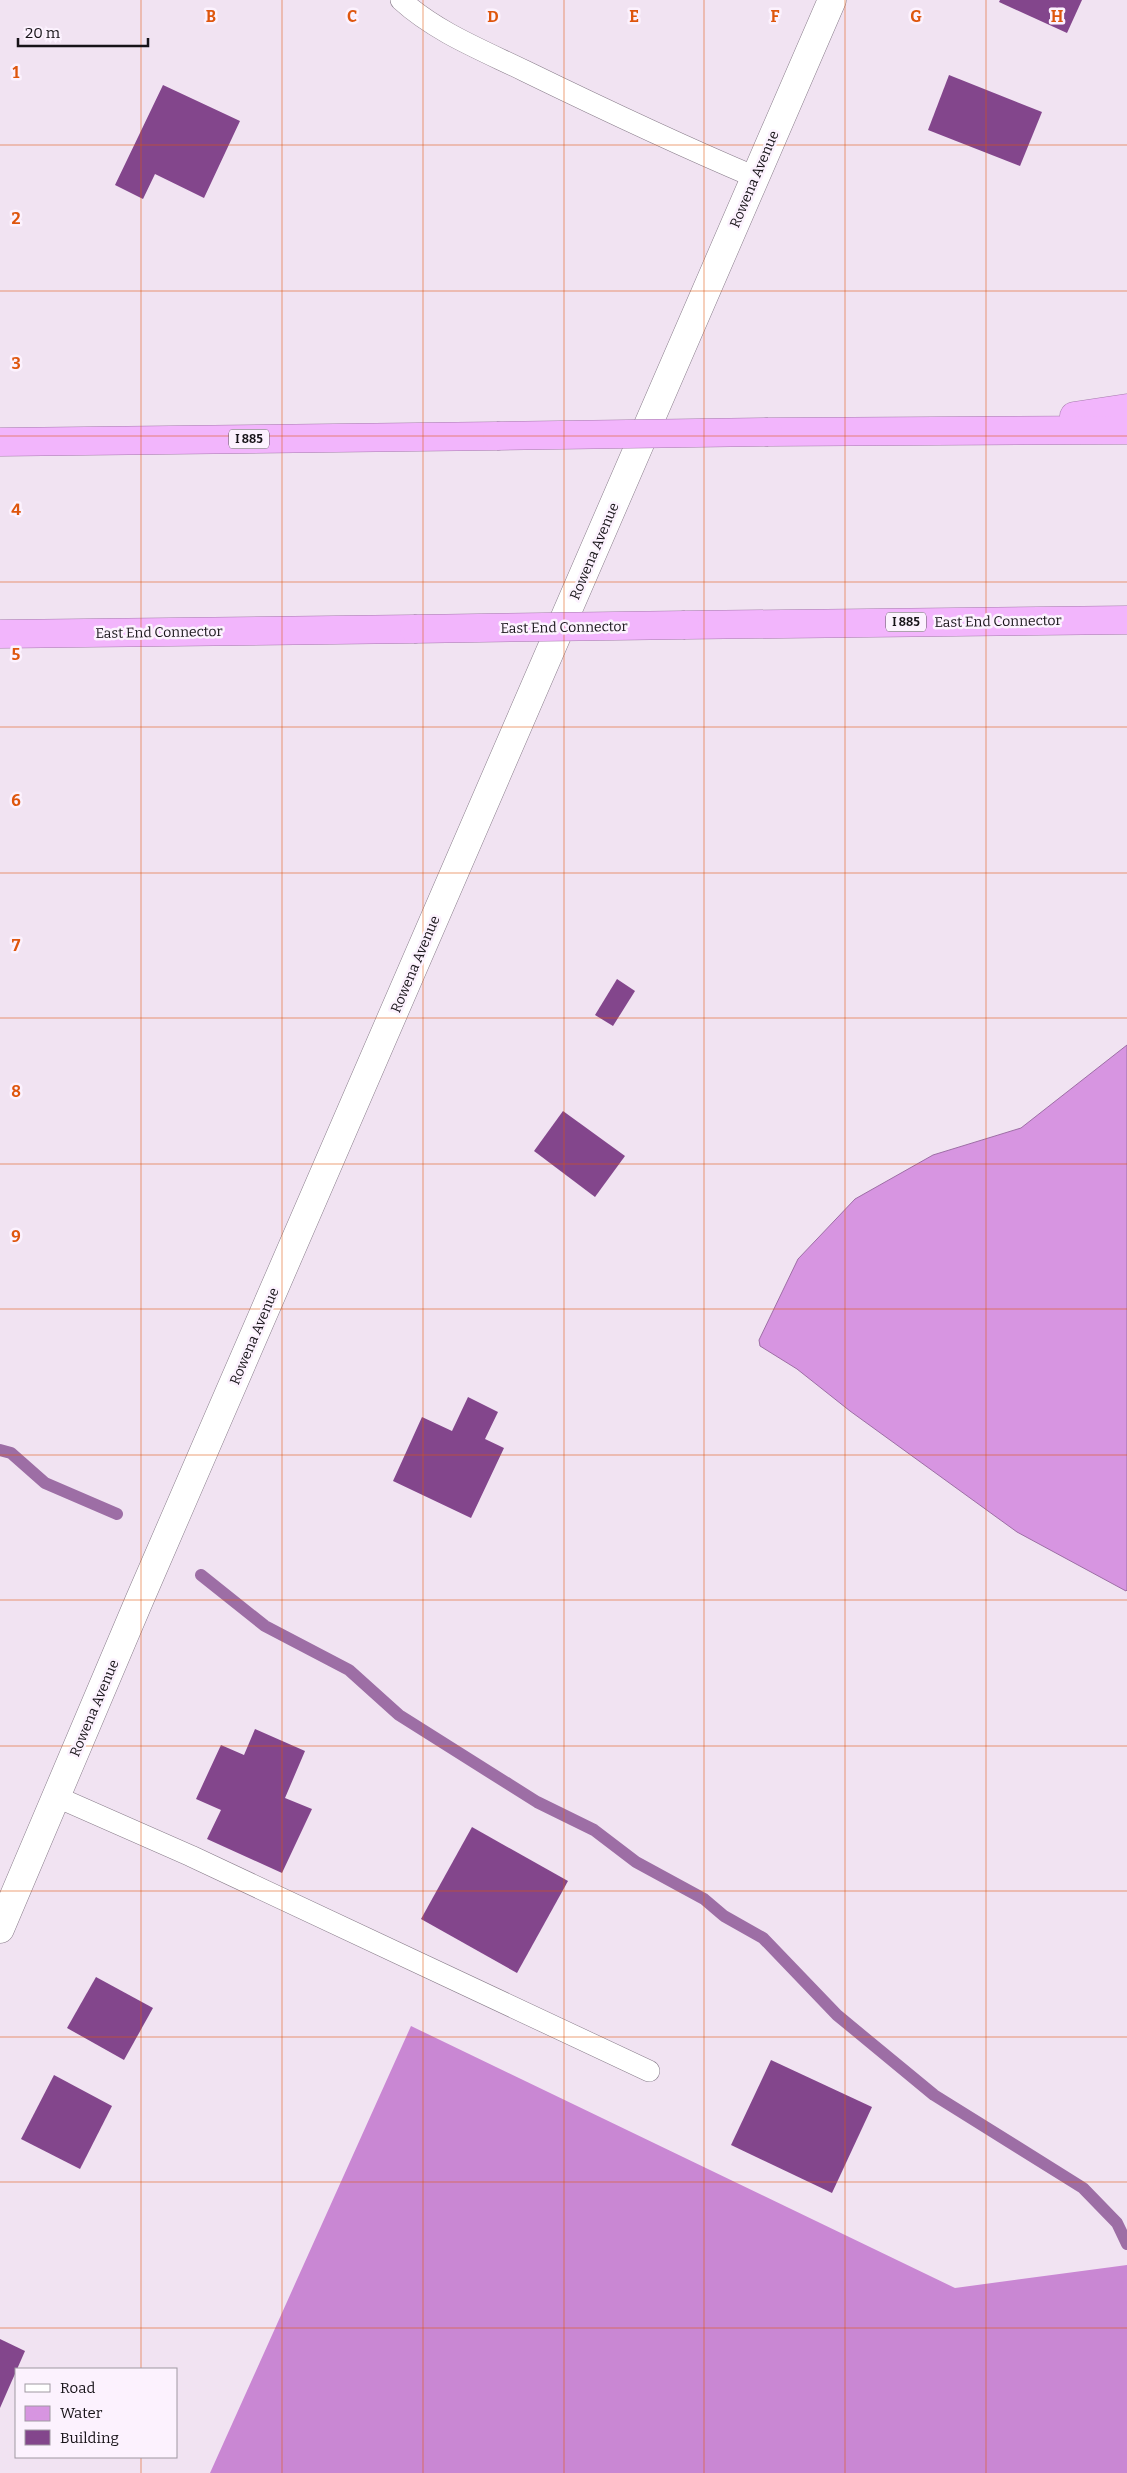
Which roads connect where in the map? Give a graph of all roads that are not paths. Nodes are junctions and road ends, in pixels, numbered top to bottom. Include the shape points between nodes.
1 (401, 0) edge
2 (832, 0) edge
3 (755, 177) junction
4 (1127, 408) edge
5 (988, 430) junction
6 (1127, 430) edge
7 (0, 442) edge
8 (1127, 620) edge
9 (0, 634) edge
10 (56, 1797) junction
11 (0, 1929) edge
12 (649, 2071) dead end

1 - 3 lane via 418,16 450,34 641,128
2 - 3 street, Rowena Avenue
3 - 10 street, Rowena Avenue
4 - 5 highway
5 - 6 highway, I 885
5 - 7 highway, I 885, bridge
8 - 9 highway, East End Connector / I 885, bridge
10 - 11 street, Rowena Avenue
10 - 12 lane via 192,1856

